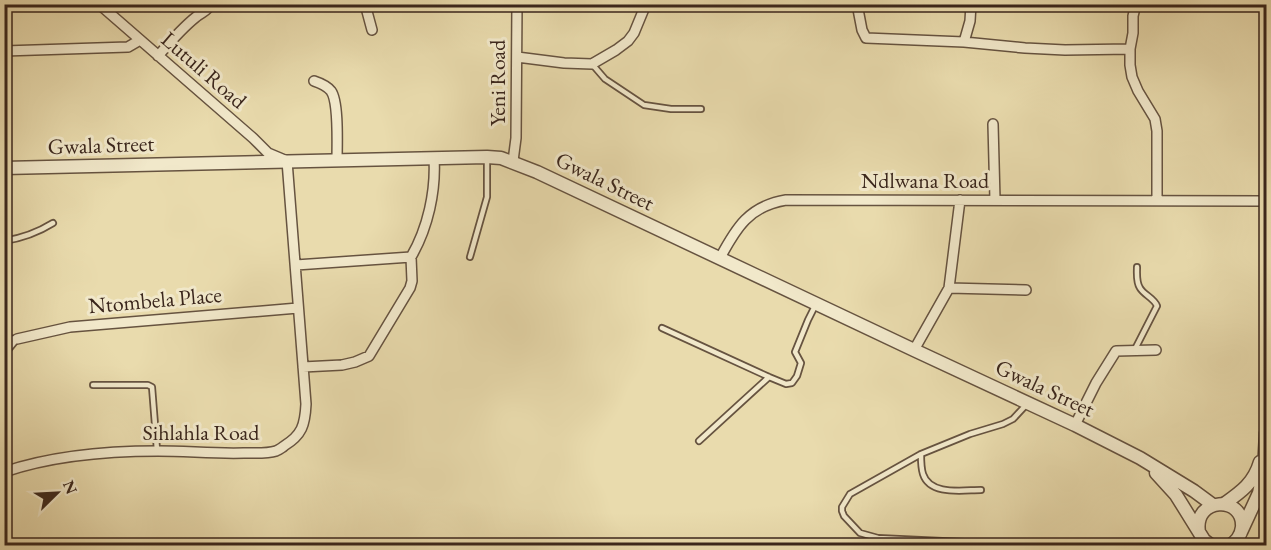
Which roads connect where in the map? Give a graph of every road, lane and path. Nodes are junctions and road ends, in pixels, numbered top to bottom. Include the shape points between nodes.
1 (99, 4) edge
2 (211, 4) edge
3 (365, 4) edge
4 (517, 4) edge
5 (646, 4) edge
6 (857, 4) edge
7 (971, 4) edge
8 (1136, 4) edge
9 (372, 30) dead end
10 (140, 40) junction
11 (964, 42) junction
12 (1130, 48) junction
13 (4, 51) edge
14 (158, 56) junction
15 (517, 57) junction
16 (592, 64) junction
17 (315, 81) dead end
18 (701, 109) dead end
19 (993, 124) dead end
20 (487, 157) junction
21 (434, 158) junction
22 (337, 160) junction
23 (287, 161) junction
24 (513, 161) junction
25 (4, 168) edge
26 (960, 200) junction
27 (995, 200) junction
28 (1157, 200) junction
29 (1266, 201) edge
30 (53, 223) dead end
31 (4, 241) edge
32 (411, 257) junction
33 (470, 257) dead end
34 (720, 258) junction
35 (296, 266) junction
36 (1137, 267) dead end
37 (949, 288) junction
38 (1026, 290) dead end
39 (816, 304) junction
40 (298, 308) junction
41 (662, 328) dead end
42 (4, 338) edge
43 (17, 339) junction
44 (914, 350) junction
45 (1156, 350) dead end
46 (1134, 351) junction
47 (4, 355) edge
48 (303, 367) junction
49 (769, 377) junction
50 (93, 385) dead end
51 (1028, 403) junction
52 (1076, 425) junction
53 (1266, 433) edge
54 (699, 441) dead end
55 (1265, 446) junction
56 (157, 451) junction
57 (921, 454) junction
58 (1140, 458) junction
59 (4, 472) edge
60 (1263, 489) edge
61 (981, 490) dead end
62 (1218, 504) junction
63 (1241, 532) junction
64 (1200, 533) junction
65 (964, 542) dead end
66 (1211, 545) edge
67 (1232, 545) edge

1 - 10 street, Lutuli Road
2 - 14 street
3 - 9 street
4 - 15 street, Yeni Road
5 - 16 street via 628,41
6 - 11 street via 866,38
7 - 11 street
8 - 12 street
10 - 13 street via 128,47
10 - 14 street, Lutuli Road
11 - 12 street via 1035,48
12 - 28 street via 1132,77 1155,119
14 - 23 street, Lutuli Road via 268,153
15 - 16 street
15 - 24 street, Yeni Road
16 - 18 lane via 605,79 644,105
17 - 22 street via 331,91 335,100
19 - 27 street
20 - 21 street, Gwala Street
20 - 24 street, Gwala Street
20 - 33 lane via 487,196
21 - 22 street, Gwala Street
21 - 32 street via 431,202 419,244
22 - 23 street, Gwala Street
23 - 25 street, Gwala Street
23 - 35 street, Sihlahla Road
24 - 34 street, Gwala Street
26 - 27 street, Ndlwana Road
26 - 34 street, Ndlwana Road via 775,202 742,222
26 - 37 street
27 - 28 street, Ndlwana Road
28 - 29 street, Ndlwana Road
30 - 31 lane via 22,238
32 - 35 street
32 - 48 street via 410,288 369,356 342,365
34 - 39 street, Gwala Street
35 - 40 street, Sihlahla Road
36 - 46 lane via 1140,289 1157,303
37 - 38 street
37 - 44 street
39 - 44 street, Gwala Street
39 - 49 lane via 795,352 801,363 797,376 786,384
40 - 43 street, Ntombela Place via 70,327
40 - 48 street, Sihlahla Road
41 - 49 lane
42 - 43 lane
43 - 47 lane
44 - 51 street, Gwala Street
45 - 46 street
46 - 52 street via 1116,351
48 - 56 street, Sihlahla Road via 306,404 301,432 277,451
49 - 54 lane
50 - 56 lane via 152,387
51 - 52 street, Gwala Street
51 - 57 lane via 1003,424
52 - 58 street, Gwala Street
53 - 55 street
55 - 60 street
55 - 62 street via 1252,481
56 - 59 street, Sihlahla Road via 57,459
57 - 61 lane via 923,475 932,485 943,490
57 - 65 lane via 849,494 842,511 860,533 878,538
58 - 62 street, Gwala Street
58 - 64 street, Gwala Street via 1176,495
60 - 63 street
62 - 63 street, Gwala Street via 1236,510
62 - 64 street via 1203,512
63 - 67 street
64 - 66 street, Gwala Street

